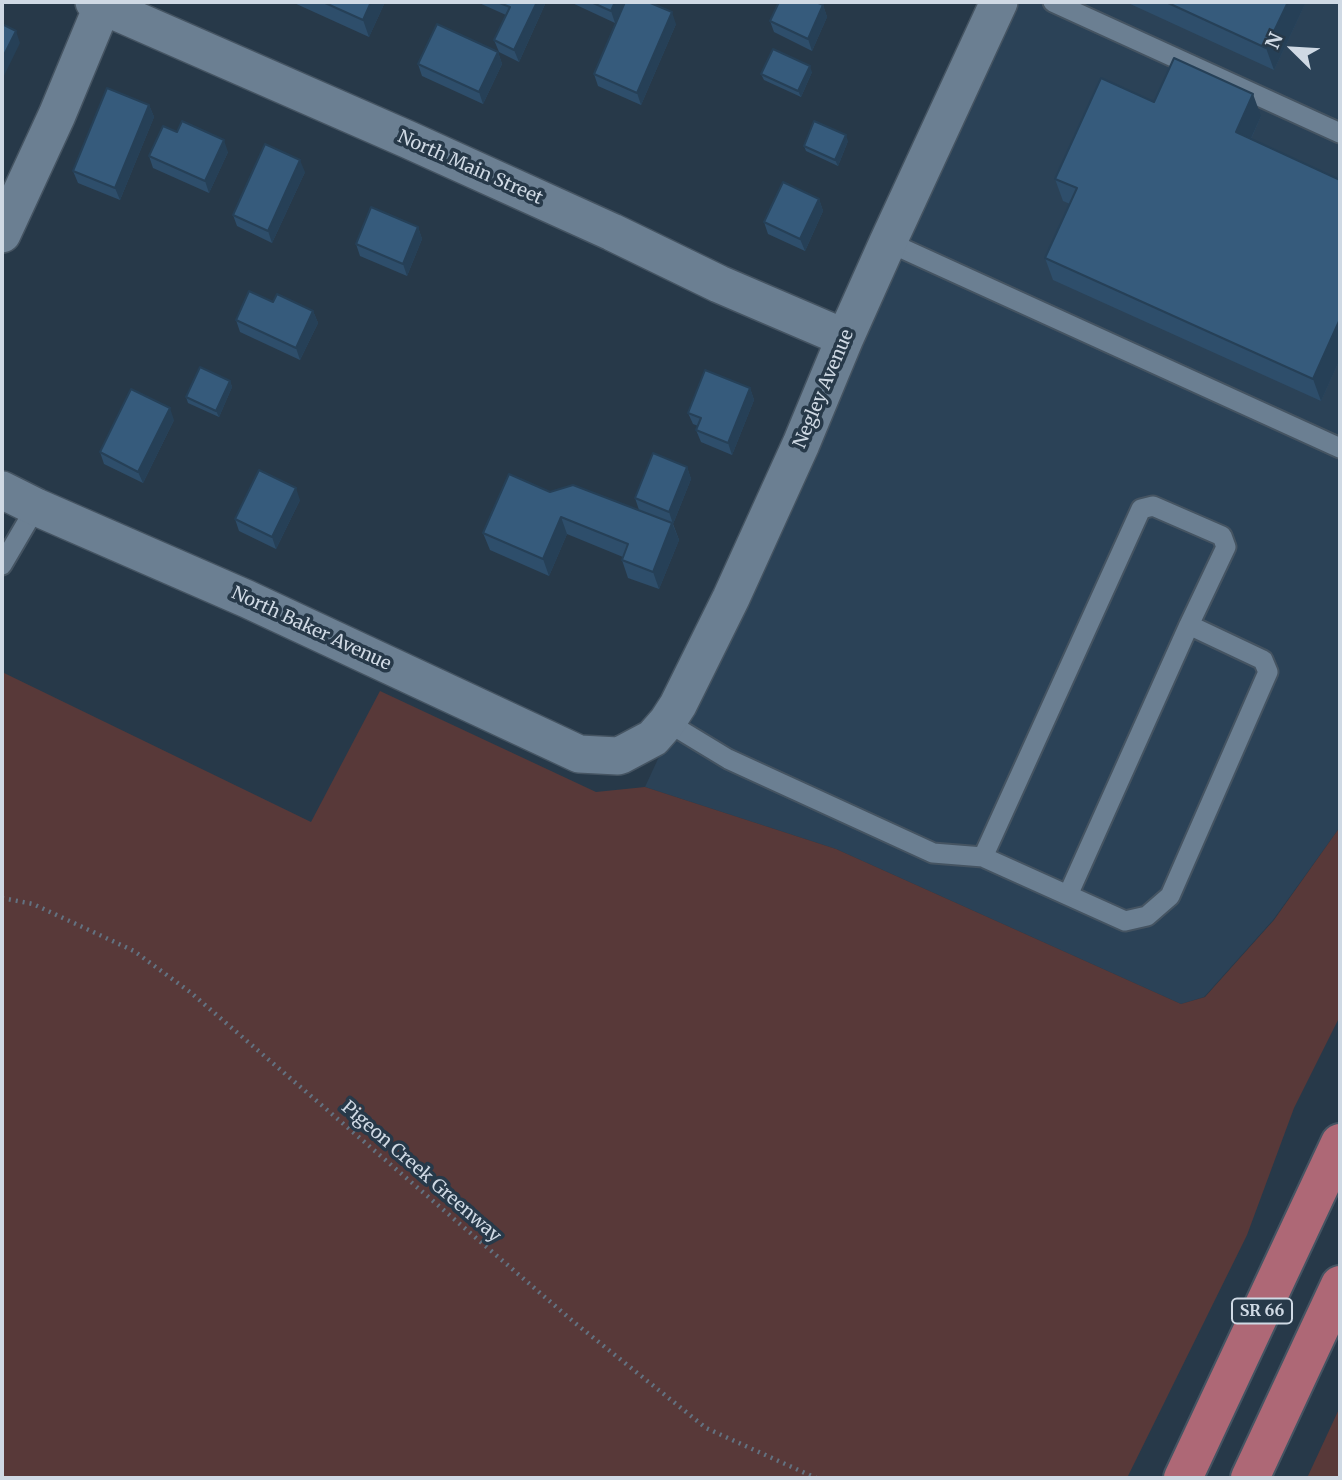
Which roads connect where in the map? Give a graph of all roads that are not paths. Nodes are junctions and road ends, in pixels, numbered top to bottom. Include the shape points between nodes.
1 (999, 2) edge
2 (1053, 2) edge
3 (100, 3) edge
4 (1340, 133) edge
5 (2, 234) edge
6 (888, 242) junction
7 (845, 338) junction
8 (1340, 448) edge
9 (2, 490) edge
10 (36, 507) junction
11 (2, 565) edge
12 (1189, 625) junction
13 (667, 722) junction
14 (621, 755) joint
15 (983, 857) junction
16 (1068, 895) junction
17 (1340, 1143) edge
18 (1340, 1284) edge
19 (1183, 1478) edge
20 (1250, 1478) edge

1 - 6 street, Negley Avenue
2 - 4 lane
3 - 5 street via 57,116
3 - 7 street, North Main Street
6 - 7 street, Negley Avenue
6 - 8 lane
7 - 13 street, Negley Avenue via 731,598
9 - 10 street, North Baker Avenue
10 - 11 lane
10 - 14 street, North Baker Avenue via 247,599 579,754
12 - 15 lane via 1226,547 1222,536 1153,506 1142,509
12 - 16 lane
12 - 16 lane via 1263,660 1268,672 1170,895 1147,916 1125,920
13 - 14 street, Negley Avenue via 653,738
13 - 15 lane via 728,759 933,853
15 - 16 lane
17 - 19 main road, SR 66
18 - 20 main road

